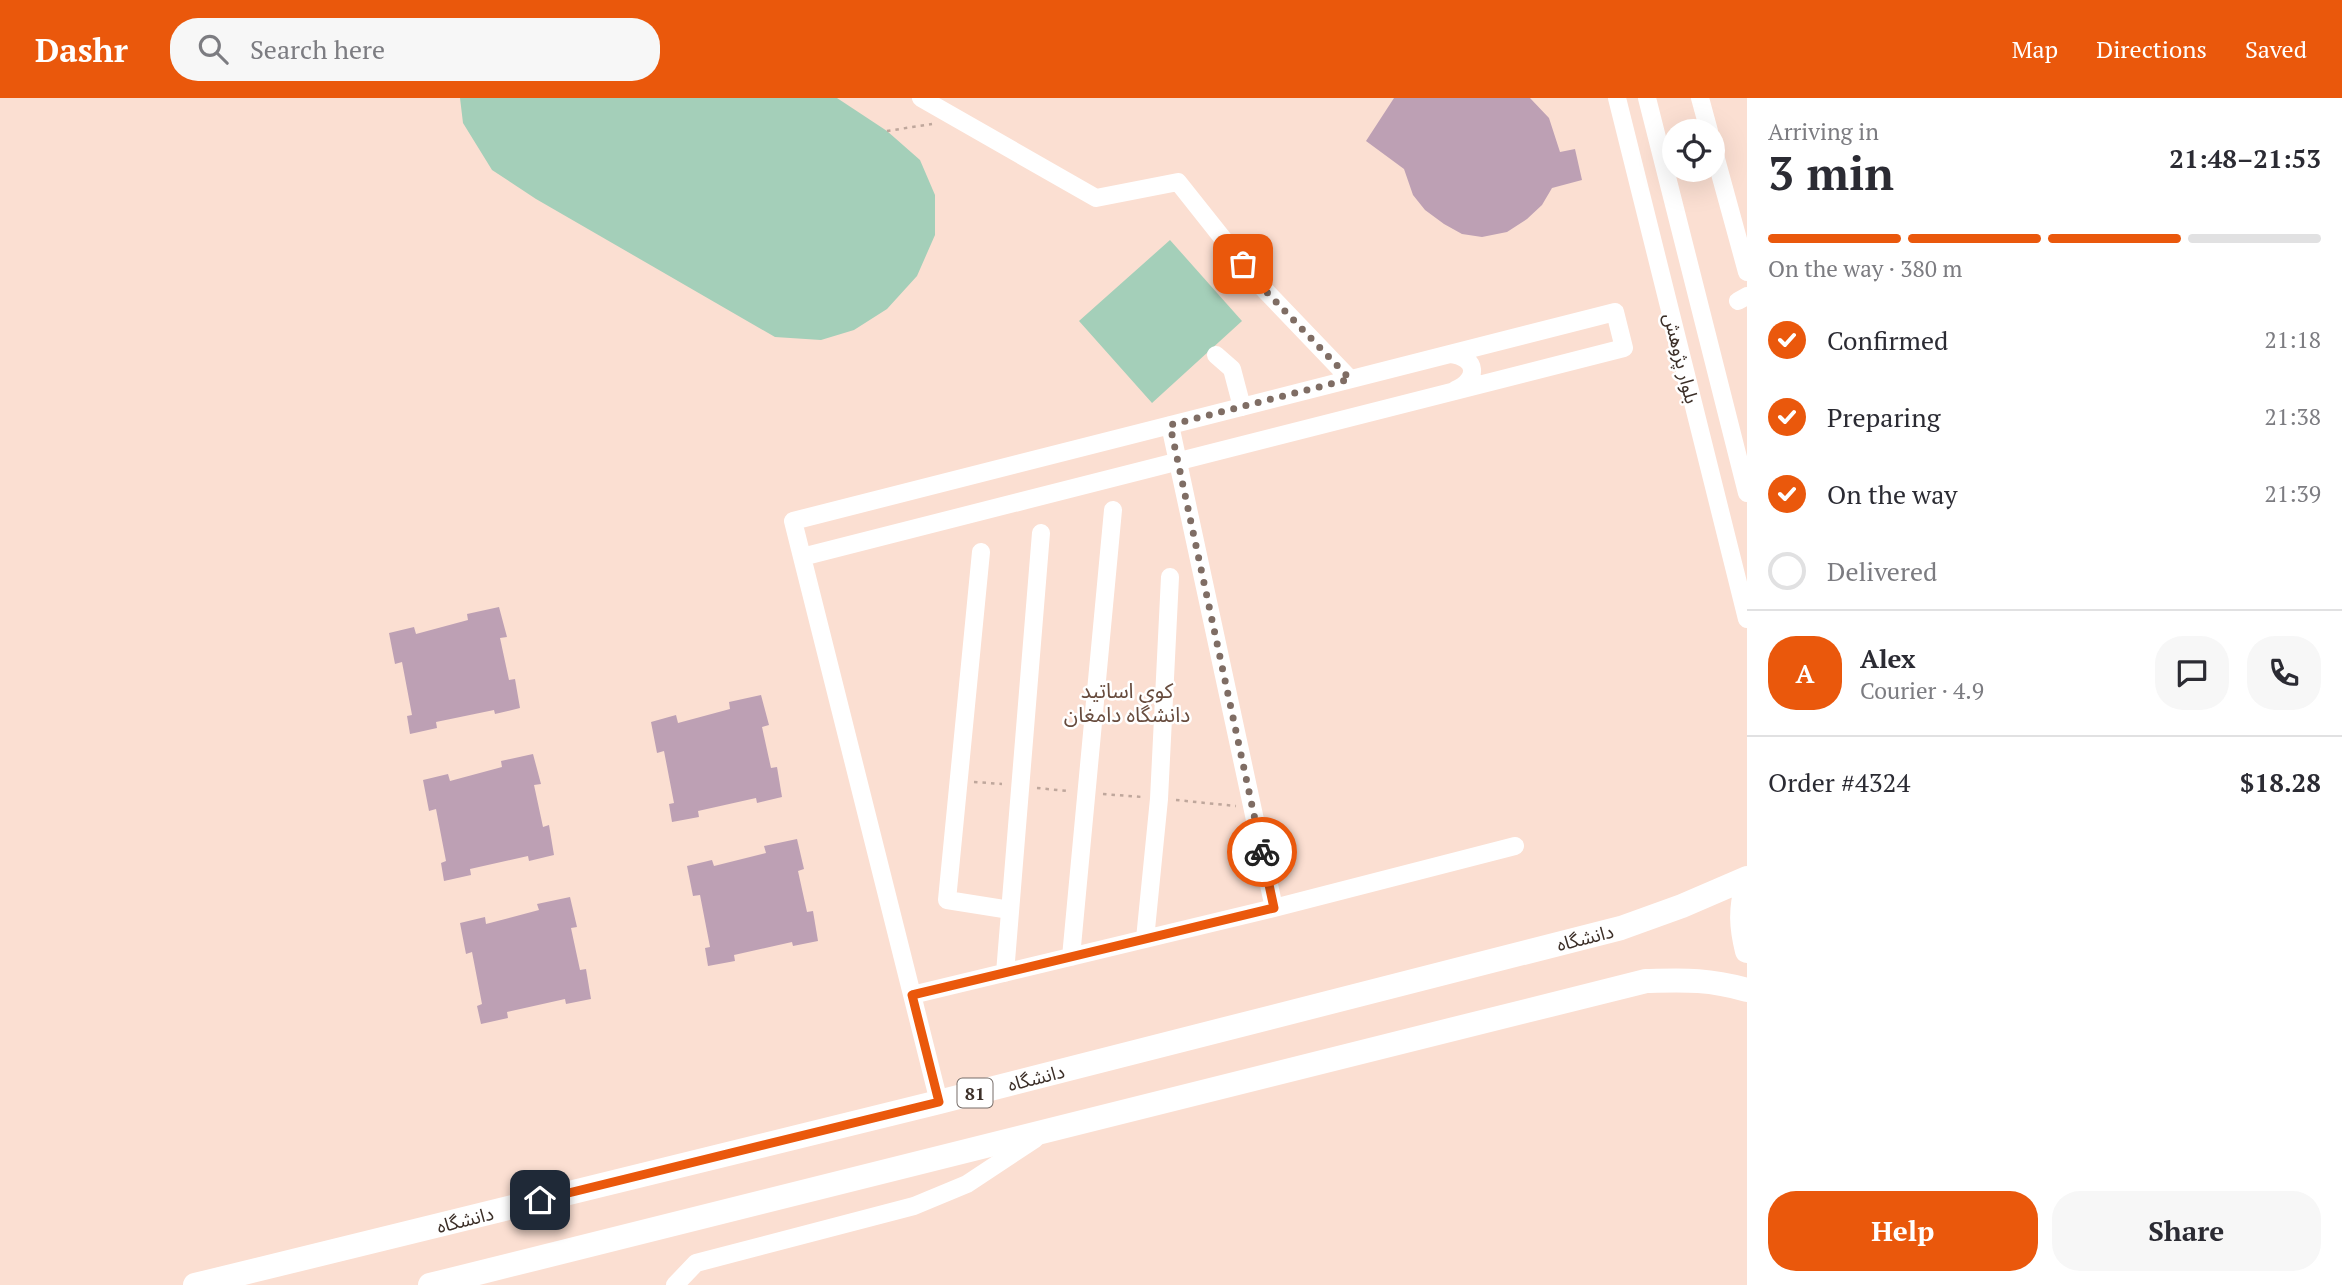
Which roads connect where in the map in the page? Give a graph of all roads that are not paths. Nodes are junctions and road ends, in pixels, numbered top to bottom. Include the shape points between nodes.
1 (921, 98) edge
2 (1617, 98) edge
3 (1647, 98) edge
4 (1700, 98) edge
5 (1706, 119) edge
6 (1722, 182) edge
7 (1747, 272) edge
8 (1450, 354) junction
9 (1216, 355) dead end
10 (1350, 379) junction
11 (1448, 393) junction
12 (1242, 407) junction
13 (1170, 425) junction
14 (1179, 461) junction
15 (1747, 493) edge
16 (1114, 510) dead end
17 (1041, 533) dead end
18 (981, 552) dead end
19 (802, 557) junction
20 (1170, 577) dead end
21 (1747, 619) edge
22 (1515, 846) dead end
23 (1747, 877) edge
24 (1747, 885) edge
25 (1274, 908) junction
26 (1010, 910) junction
27 (1145, 939) junction
28 (1747, 951) edge
29 (1071, 957) junction
30 (1005, 973) junction
31 (1747, 990) edge
32 (912, 995) junction
33 (939, 1102) junction
34 (1047, 1131) junction
35 (195, 1285) edge
36 (430, 1285) edge
37 (674, 1285) edge

1 - 10 street via 1096,198 1178,182 1259,284
2 - 21 street, بلوار پژوهش
3 - 15 street, بلوار پژوهش
4 - 5 street
6 - 7 street
8 - 10 street
8 - 11 street via 1462,355 1472,369 1463,387
8 - 11 street via 1615,312 1624,348
9 - 12 street via 1232,369
10 - 12 street
11 - 14 street
12 - 13 street
13 - 14 street
13 - 19 street via 793,521
14 - 19 street
14 - 25 street
16 - 29 street
17 - 26 street
18 - 26 street via 947,900
19 - 32 street
20 - 27 street via 1159,799
22 - 25 street
23 - 33 highway, دانشگاه / 81 via 1621,928
24 - 28 highway via 1741,928
25 - 27 street
26 - 30 street
27 - 29 street
29 - 30 street
30 - 32 street
31 - 34 highway via 1718,982 1646,981
32 - 33 street
33 - 35 highway, دانشگاه / 81
34 - 36 highway
34 - 37 street via 967,1184 914,1206 695,1263

